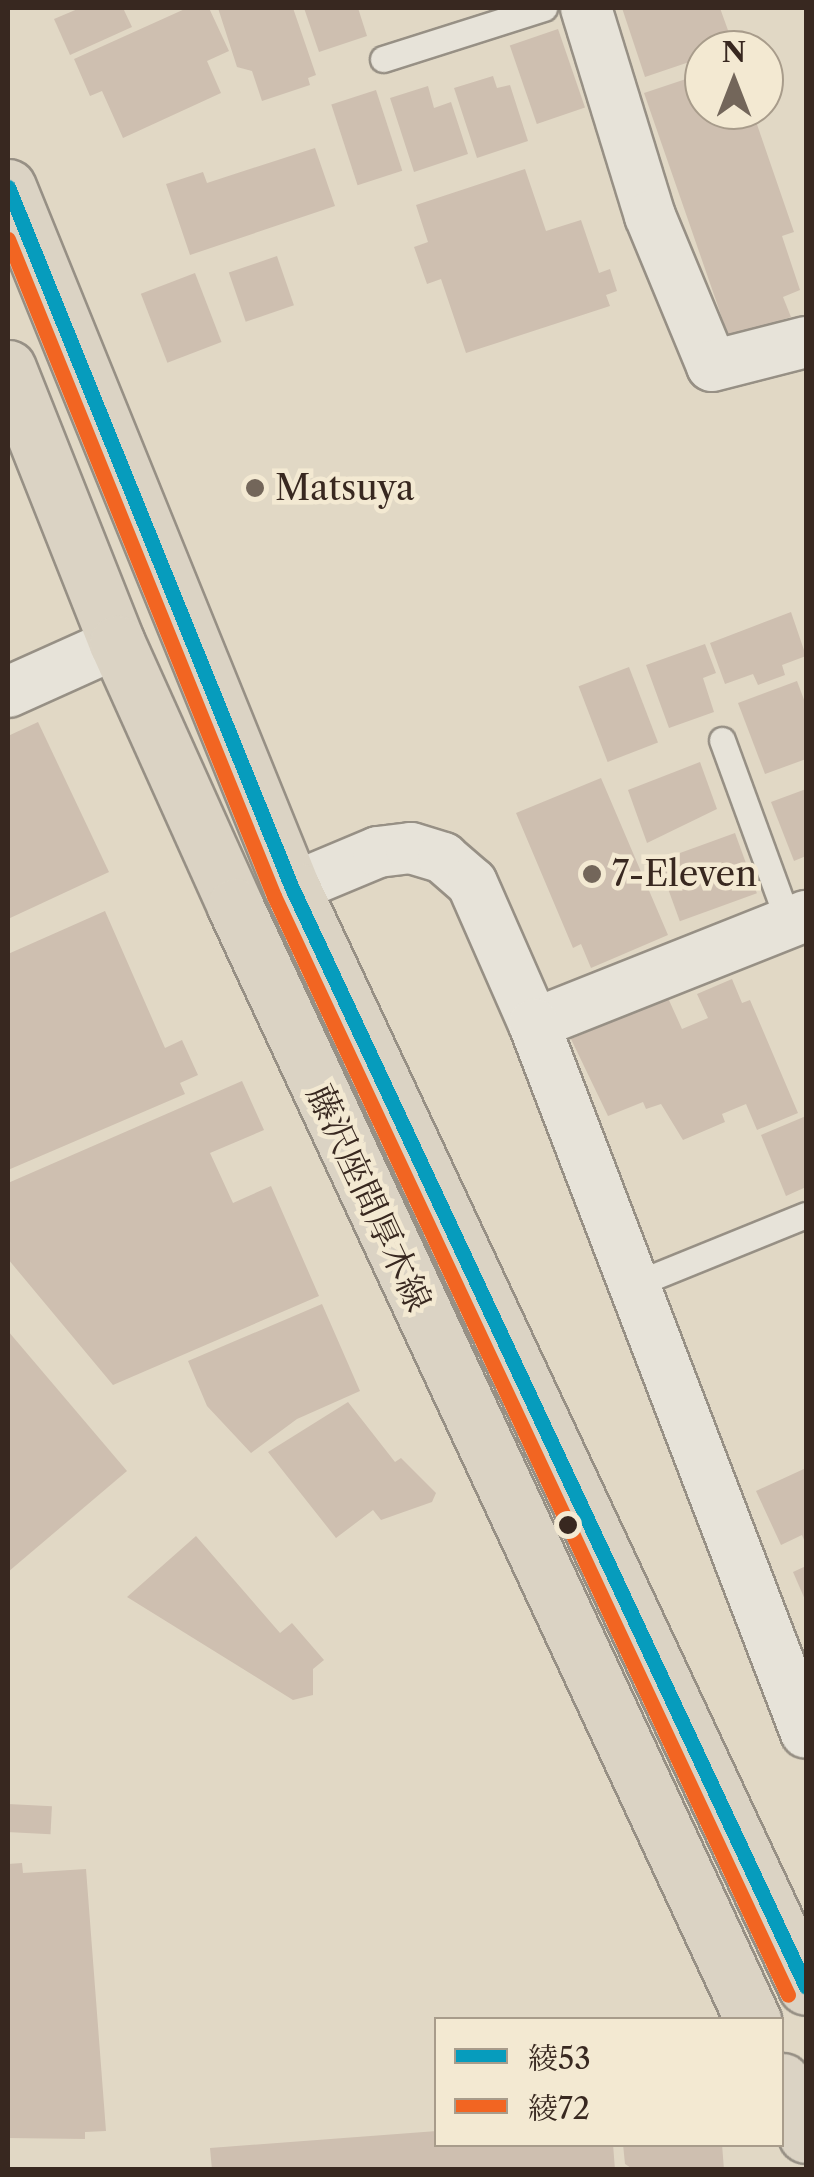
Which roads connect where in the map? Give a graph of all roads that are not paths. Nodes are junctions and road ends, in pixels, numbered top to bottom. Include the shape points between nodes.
1 (544, 8) edge
2 (586, 8) edge
3 (383, 59) dead end
4 (8, 187) edge
5 (806, 342) edge
6 (8, 368) edge
7 (117, 642) junction
8 (8, 692) edge
9 (722, 740) dead end
10 (292, 888) junction
11 (798, 919) edge
12 (534, 1024) junction
13 (806, 1215) edge
14 (636, 1284) junction
15 (806, 1732) edge
16 (806, 1987) edge
17 (752, 2017) edge
18 (784, 2085) edge
19 (806, 2134) edge

1 - 3 lane
2 - 5 street via 650,216 712,366
4 - 10 main road, 藤沢座間厚木線
6 - 7 main road, 藤沢座間厚木線
7 - 8 street
7 - 17 main road, 藤沢座間厚木線
9 - 11 lane
10 - 12 street via 378,852 411,848 442,858 472,883
10 - 16 main road, 藤沢座間厚木線
11 - 12 street
12 - 14 street
13 - 14 lane
14 - 15 street
18 - 19 main road

